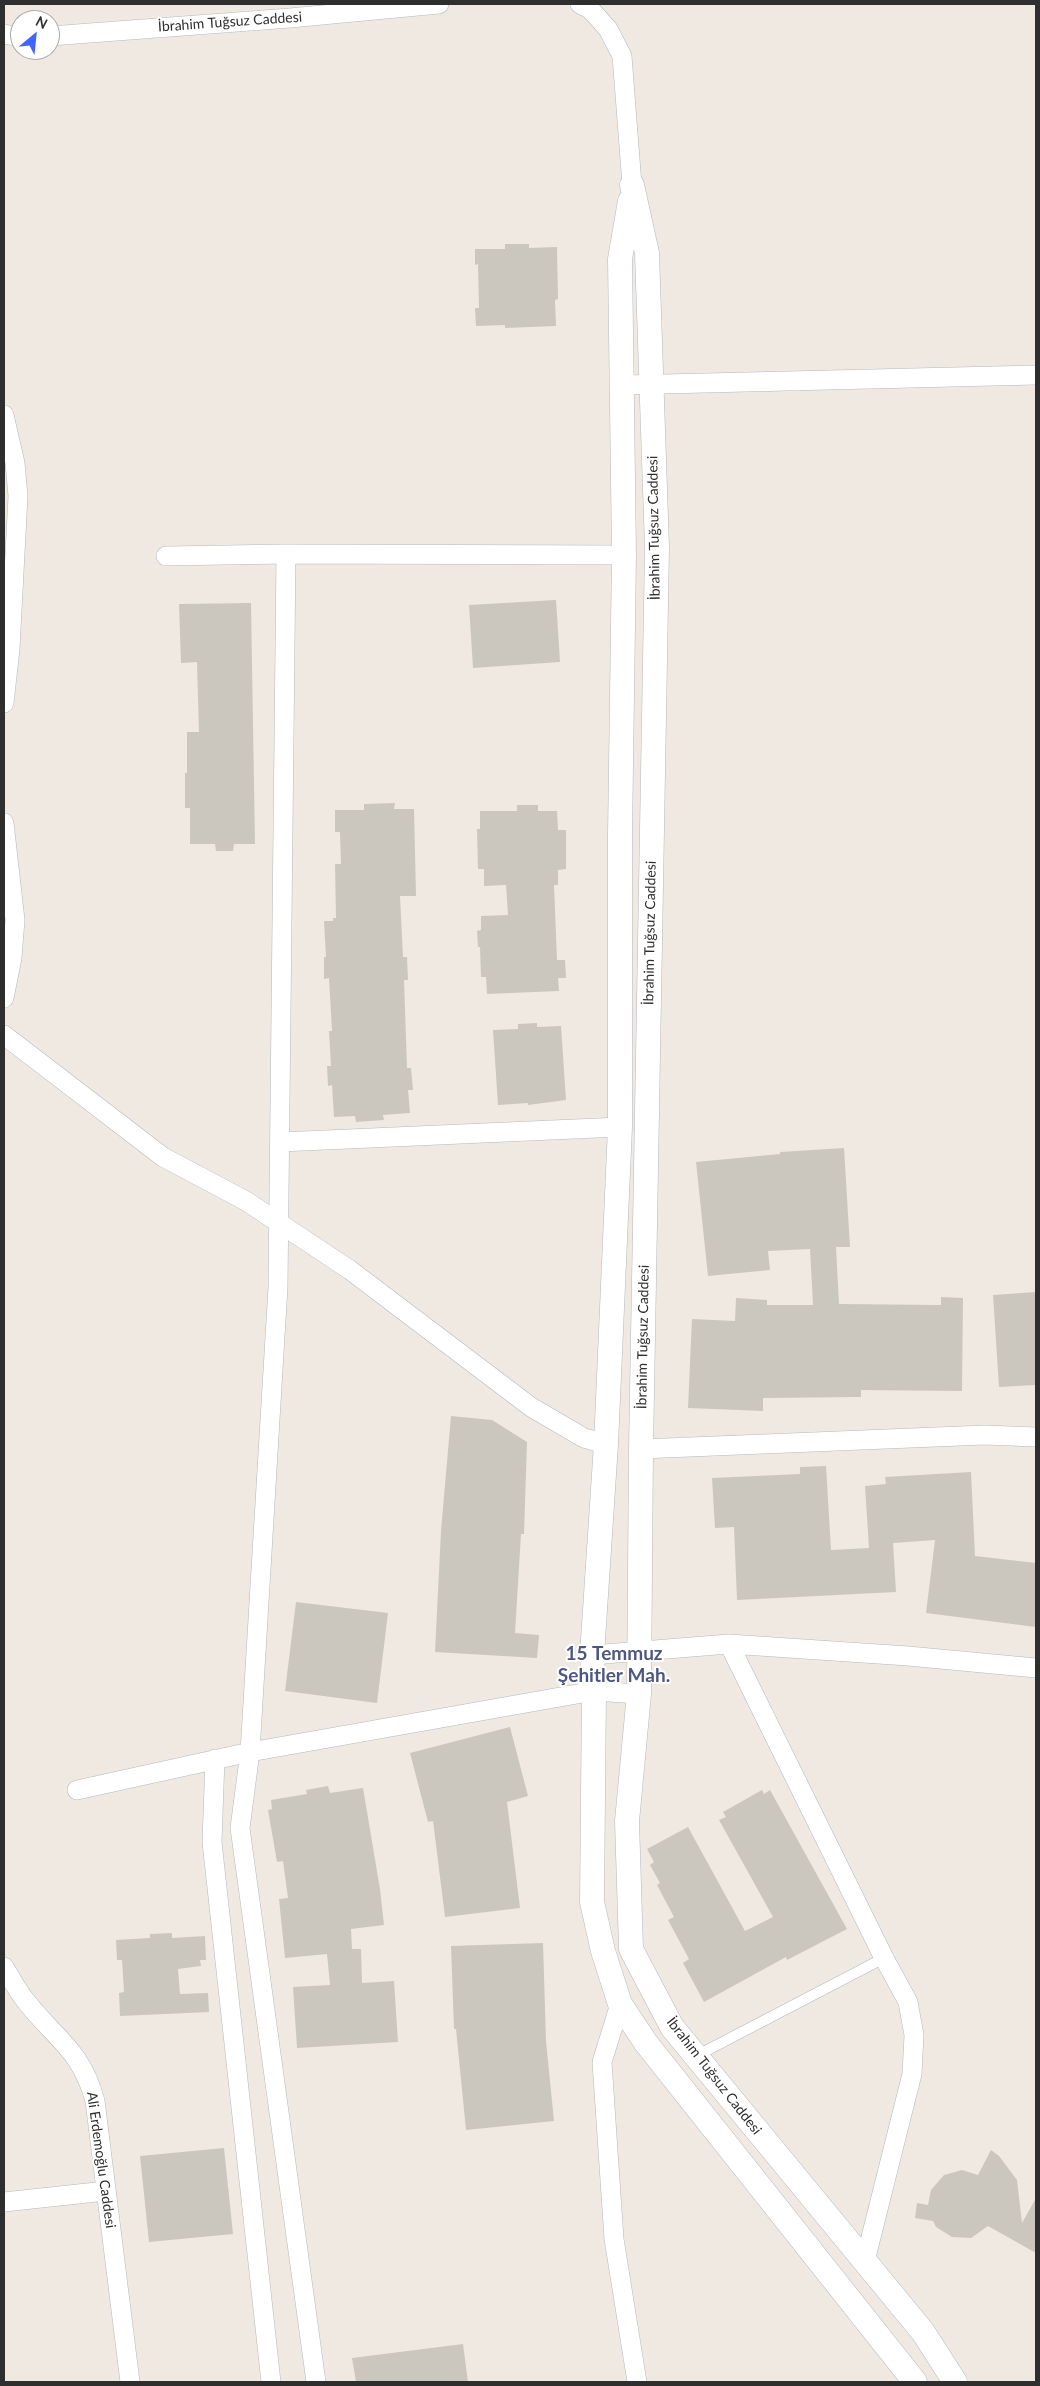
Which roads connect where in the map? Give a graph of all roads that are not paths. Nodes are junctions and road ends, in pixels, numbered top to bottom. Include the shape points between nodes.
1 (439, 4) edge
2 (580, 4) edge
3 (60, 35) edge
4 (632, 185) junction
5 (1036, 374) edge
6 (623, 384) junction
7 (651, 384) junction
8 (4, 415) edge
9 (286, 554) junction
10 (624, 555) junction
11 (166, 556) dead end
12 (4, 703) edge
13 (4, 823) edge
14 (4, 998) edge
15 (4, 1034) edge
16 (620, 1127) junction
17 (280, 1142) junction
18 (279, 1222) junction
19 (1036, 1437) edge
20 (606, 1444) junction
21 (641, 1450) junction
22 (729, 1644) junction
23 (638, 1651) junction
24 (592, 1655) junction
25 (1036, 1668) edge
26 (594, 1691) junction
27 (639, 1694) junction
28 (250, 1752) junction
29 (214, 1759) junction
30 (77, 1790) dead end
31 (884, 1958) junction
32 (4, 1967) edge
33 (620, 2004) junction
34 (696, 2056) junction
35 (106, 2191) junction
36 (4, 2202) edge
37 (865, 2261) junction
38 (130, 2382) edge
39 (271, 2382) edge
40 (316, 2382) edge
41 (637, 2382) edge
42 (914, 2382) edge
43 (954, 2382) edge

1 - 3 street, İbrahim Tuğsuz Caddesi
2 - 4 street, İbrahim Tuğsuz Caddesi via 590,9 608,29 622,56
4 - 6 street, İbrahim Tuğsuz Caddesi via 620,258
4 - 7 street, İbrahim Tuğsuz Caddesi via 647,253
5 - 7 street
6 - 7 street
6 - 10 street, İbrahim Tuğsuz Caddesi
7 - 21 street, İbrahim Tuğsuz Caddesi via 656,548
8 - 12 street via 15,463 18,496
9 - 10 street
9 - 11 street
9 - 17 street
10 - 16 street, İbrahim Tuğsuz Caddesi
13 - 14 street via 15,920
15 - 18 street via 163,1157
16 - 17 street
16 - 20 street, İbrahim Tuğsuz Caddesi
17 - 18 street
18 - 20 street via 350,1270 531,1407 584,1438
18 - 28 street via 278,1297
19 - 21 street via 985,1435
20 - 24 street, İbrahim Tuğsuz Caddesi
21 - 23 street, İbrahim Tuğsuz Caddesi
22 - 23 street
22 - 25 street
22 - 31 street
23 - 24 street
23 - 27 street, İbrahim Tuğsuz Caddesi
24 - 26 street, İbrahim Tuğsuz Caddesi
26 - 27 street
26 - 28 street
26 - 33 street, İbrahim Tuğsuz Caddesi via 592,1902
27 - 34 street, İbrahim Tuğsuz Caddesi via 627,1821 631,1949 672,2027
28 - 29 street
28 - 40 street via 240,1828
29 - 30 street
29 - 39 street via 212,1842
31 - 34 lane
31 - 37 street via 908,2002 914,2035 912,2074
32 - 35 street, Ali Erdemoğlu Caddesi via 25,2000 79,2060 89,2079 95,2101
33 - 41 street via 602,2062 614,2239
33 - 42 street, İbrahim Tuğsuz Caddesi via 646,2043
34 - 37 street, İbrahim Tuğsuz Caddesi
35 - 36 street
35 - 38 street, Ali Erdemoğlu Caddesi
37 - 43 street, İbrahim Tuğsuz Caddesi via 924,2332

